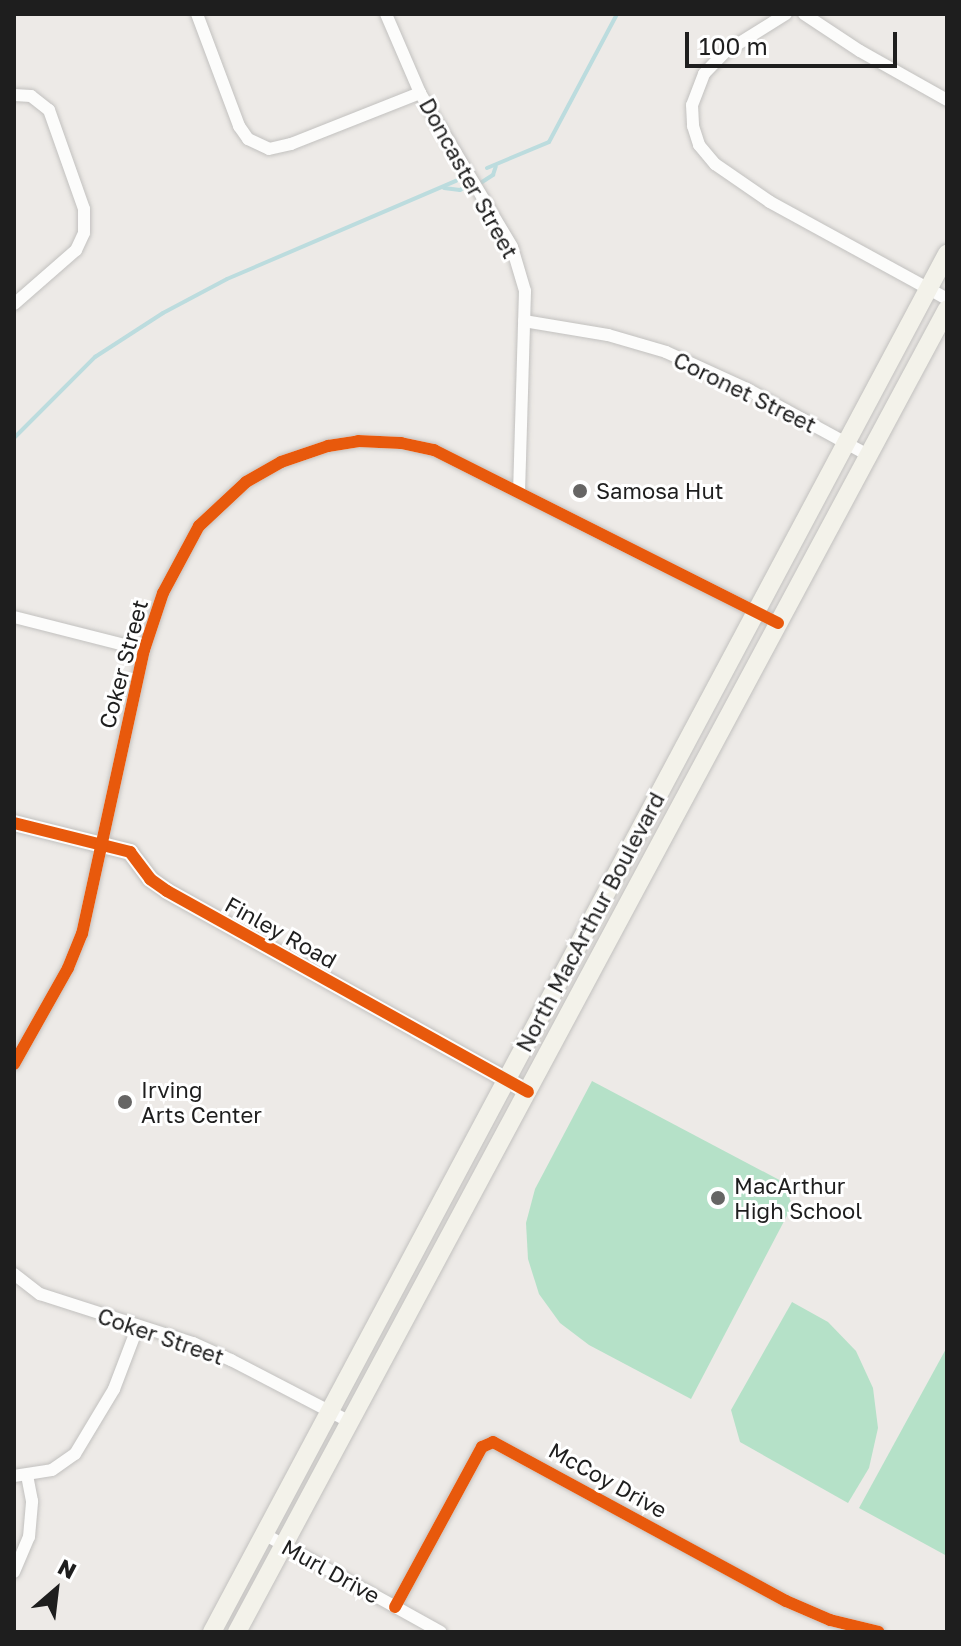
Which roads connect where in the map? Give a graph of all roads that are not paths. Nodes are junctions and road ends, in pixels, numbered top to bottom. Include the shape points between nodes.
1 (197, 14) edge
2 (386, 14) edge
3 (786, 14) edge
4 (804, 14) edge
5 (420, 93) junction
6 (14, 95) edge
7 (947, 100) edge
8 (947, 254) edge
9 (929, 289) junction
10 (947, 299) edge
11 (14, 304) edge
12 (947, 309) edge
13 (524, 321) junction
14 (846, 443) junction
15 (868, 455) junction
16 (519, 491) junction
17 (755, 612) junction
18 (14, 617) edge
19 (778, 623) junction
20 (144, 650) junction
21 (699, 718) junction
22 (721, 730) junction
23 (14, 823) edge
24 (642, 824) junction
25 (664, 837) junction
26 (100, 845) junction
27 (548, 1001) junction
28 (570, 1012) junction
29 (14, 1064) edge
30 (506, 1079) junction
31 (528, 1092) junction
32 (14, 1274) edge
33 (138, 1326) junction
34 (329, 1411) junction
35 (350, 1422) junction
36 (20, 1476) edge
37 (264, 1534) junction
38 (284, 1545) junction
39 (14, 1572) edge
40 (395, 1607) junction
41 (212, 1632) edge
42 (237, 1632) edge
43 (441, 1632) edge
44 (879, 1632) edge

1 - 5 street via 239,126 248,139 269,149
2 - 5 street, Doncaster Street
3 - 9 street via 719,56 697,86 692,105 699,145 708,158 770,202
4 - 7 street
5 - 13 street, Doncaster Street via 512,247 525,291
6 - 11 street via 31,96 49,110 84,209 84,233 76,250
8 - 9 main road, North MacArthur Boulevard
9 - 10 street
9 - 14 main road, North MacArthur Boulevard
12 - 15 main road, North MacArthur Boulevard
13 - 14 street, Coronet Street via 599,333 666,352
13 - 16 street, Doncaster Street
14 - 15 street, Coronet Street
14 - 17 main road, North MacArthur Boulevard
15 - 19 main road, North MacArthur Boulevard
16 - 17 street, Coker Street
16 - 20 street, Coker Street via 460,460 401,443 358,441 281,462 246,482 199,526 163,593
17 - 19 street, Coker Street
17 - 21 main road, North MacArthur Boulevard
18 - 20 street
19 - 22 main road, North MacArthur Boulevard
20 - 26 street, Coker Street
21 - 22 main road
21 - 24 main road, North MacArthur Boulevard
22 - 25 main road, North MacArthur Boulevard
23 - 26 street, Finley Road
24 - 25 main road
24 - 27 main road, North MacArthur Boulevard
25 - 28 main road, North MacArthur Boulevard
26 - 29 street, Coker Street via 82,934
26 - 30 street, Finley Road via 130,852 150,879 167,891
27 - 28 main road
27 - 30 main road, North MacArthur Boulevard
28 - 31 main road, North MacArthur Boulevard
30 - 31 street, Finley Road
30 - 34 main road, North MacArthur Boulevard
31 - 35 main road, North MacArthur Boulevard
32 - 33 street, Coker Street via 40,1294
33 - 34 street, Coker Street via 231,1360
33 - 36 street via 114,1389 75,1454 52,1470
34 - 35 street, Coker Street
34 - 37 main road, North MacArthur Boulevard
35 - 38 main road, North MacArthur Boulevard
36 - 39 street via 32,1501 29,1537
37 - 38 street, Murl Drive
37 - 41 main road, North MacArthur Boulevard
38 - 40 street, Murl Drive
38 - 42 main road, North MacArthur Boulevard
40 - 43 street, Murl Drive
40 - 44 street, McCoy Drive via 482,1447 493,1442 786,1601 830,1620

